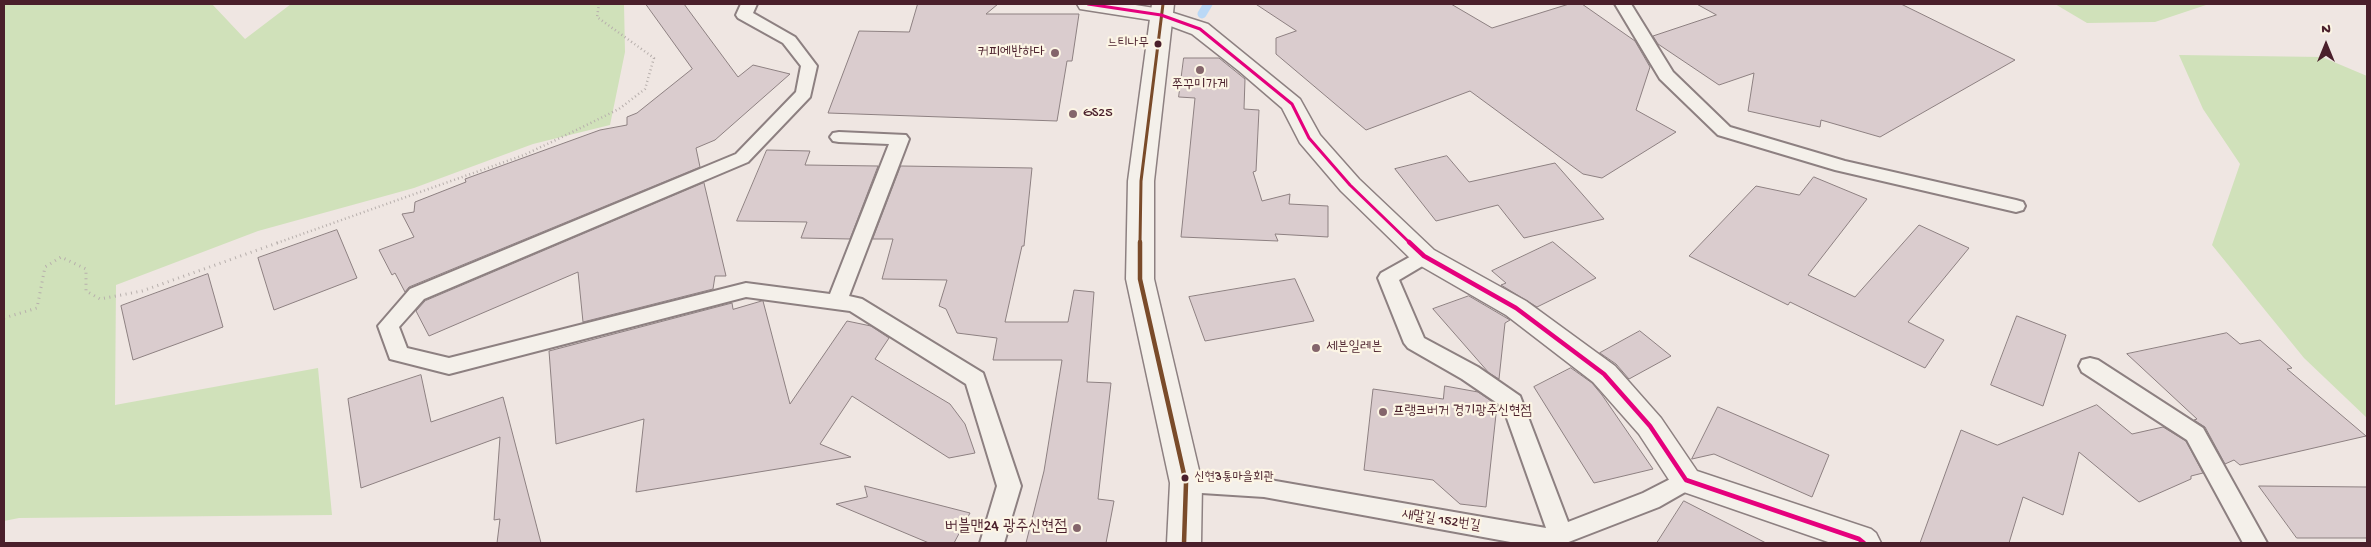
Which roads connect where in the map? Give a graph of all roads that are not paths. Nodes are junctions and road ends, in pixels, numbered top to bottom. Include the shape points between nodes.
1 (749, 4) edge
2 (1088, 4) edge
3 (1623, 4) edge
4 (1162, 9) edge
5 (839, 137) dead end
6 (2016, 206) dead end
7 (1424, 256) junction
8 (837, 302) junction
9 (2090, 366) dead end
10 (1686, 480) junction
11 (1186, 483) junction
12 (1561, 535) junction
13 (992, 543) edge
14 (1184, 543) edge
15 (1864, 543) edge
16 (2255, 543) edge

1 - 8 lane via 744,15 789,40 809,66 804,93 742,158 417,294 388,326 398,354 449,366 746,290
2 - 4 street
3 - 6 lane via 1666,75 1724,131 1841,166
4 - 7 street via 1200,29 1292,104 1309,138 1350,185
4 - 11 street via 1141,182 1140,279
5 - 8 lane via 900,139
7 - 10 street via 1516,308 1604,374 1650,426
7 - 12 lane via 1388,278 1415,343 1470,373 1512,402 1536,475
8 - 13 lane via 855,304 975,379 1009,486
9 - 16 lane via 2195,434
10 - 12 lane, 새말길 152번길 via 1651,500
10 - 15 street
11 - 12 lane, 새말길 152번길 via 1264,488 1550,539
11 - 14 street

